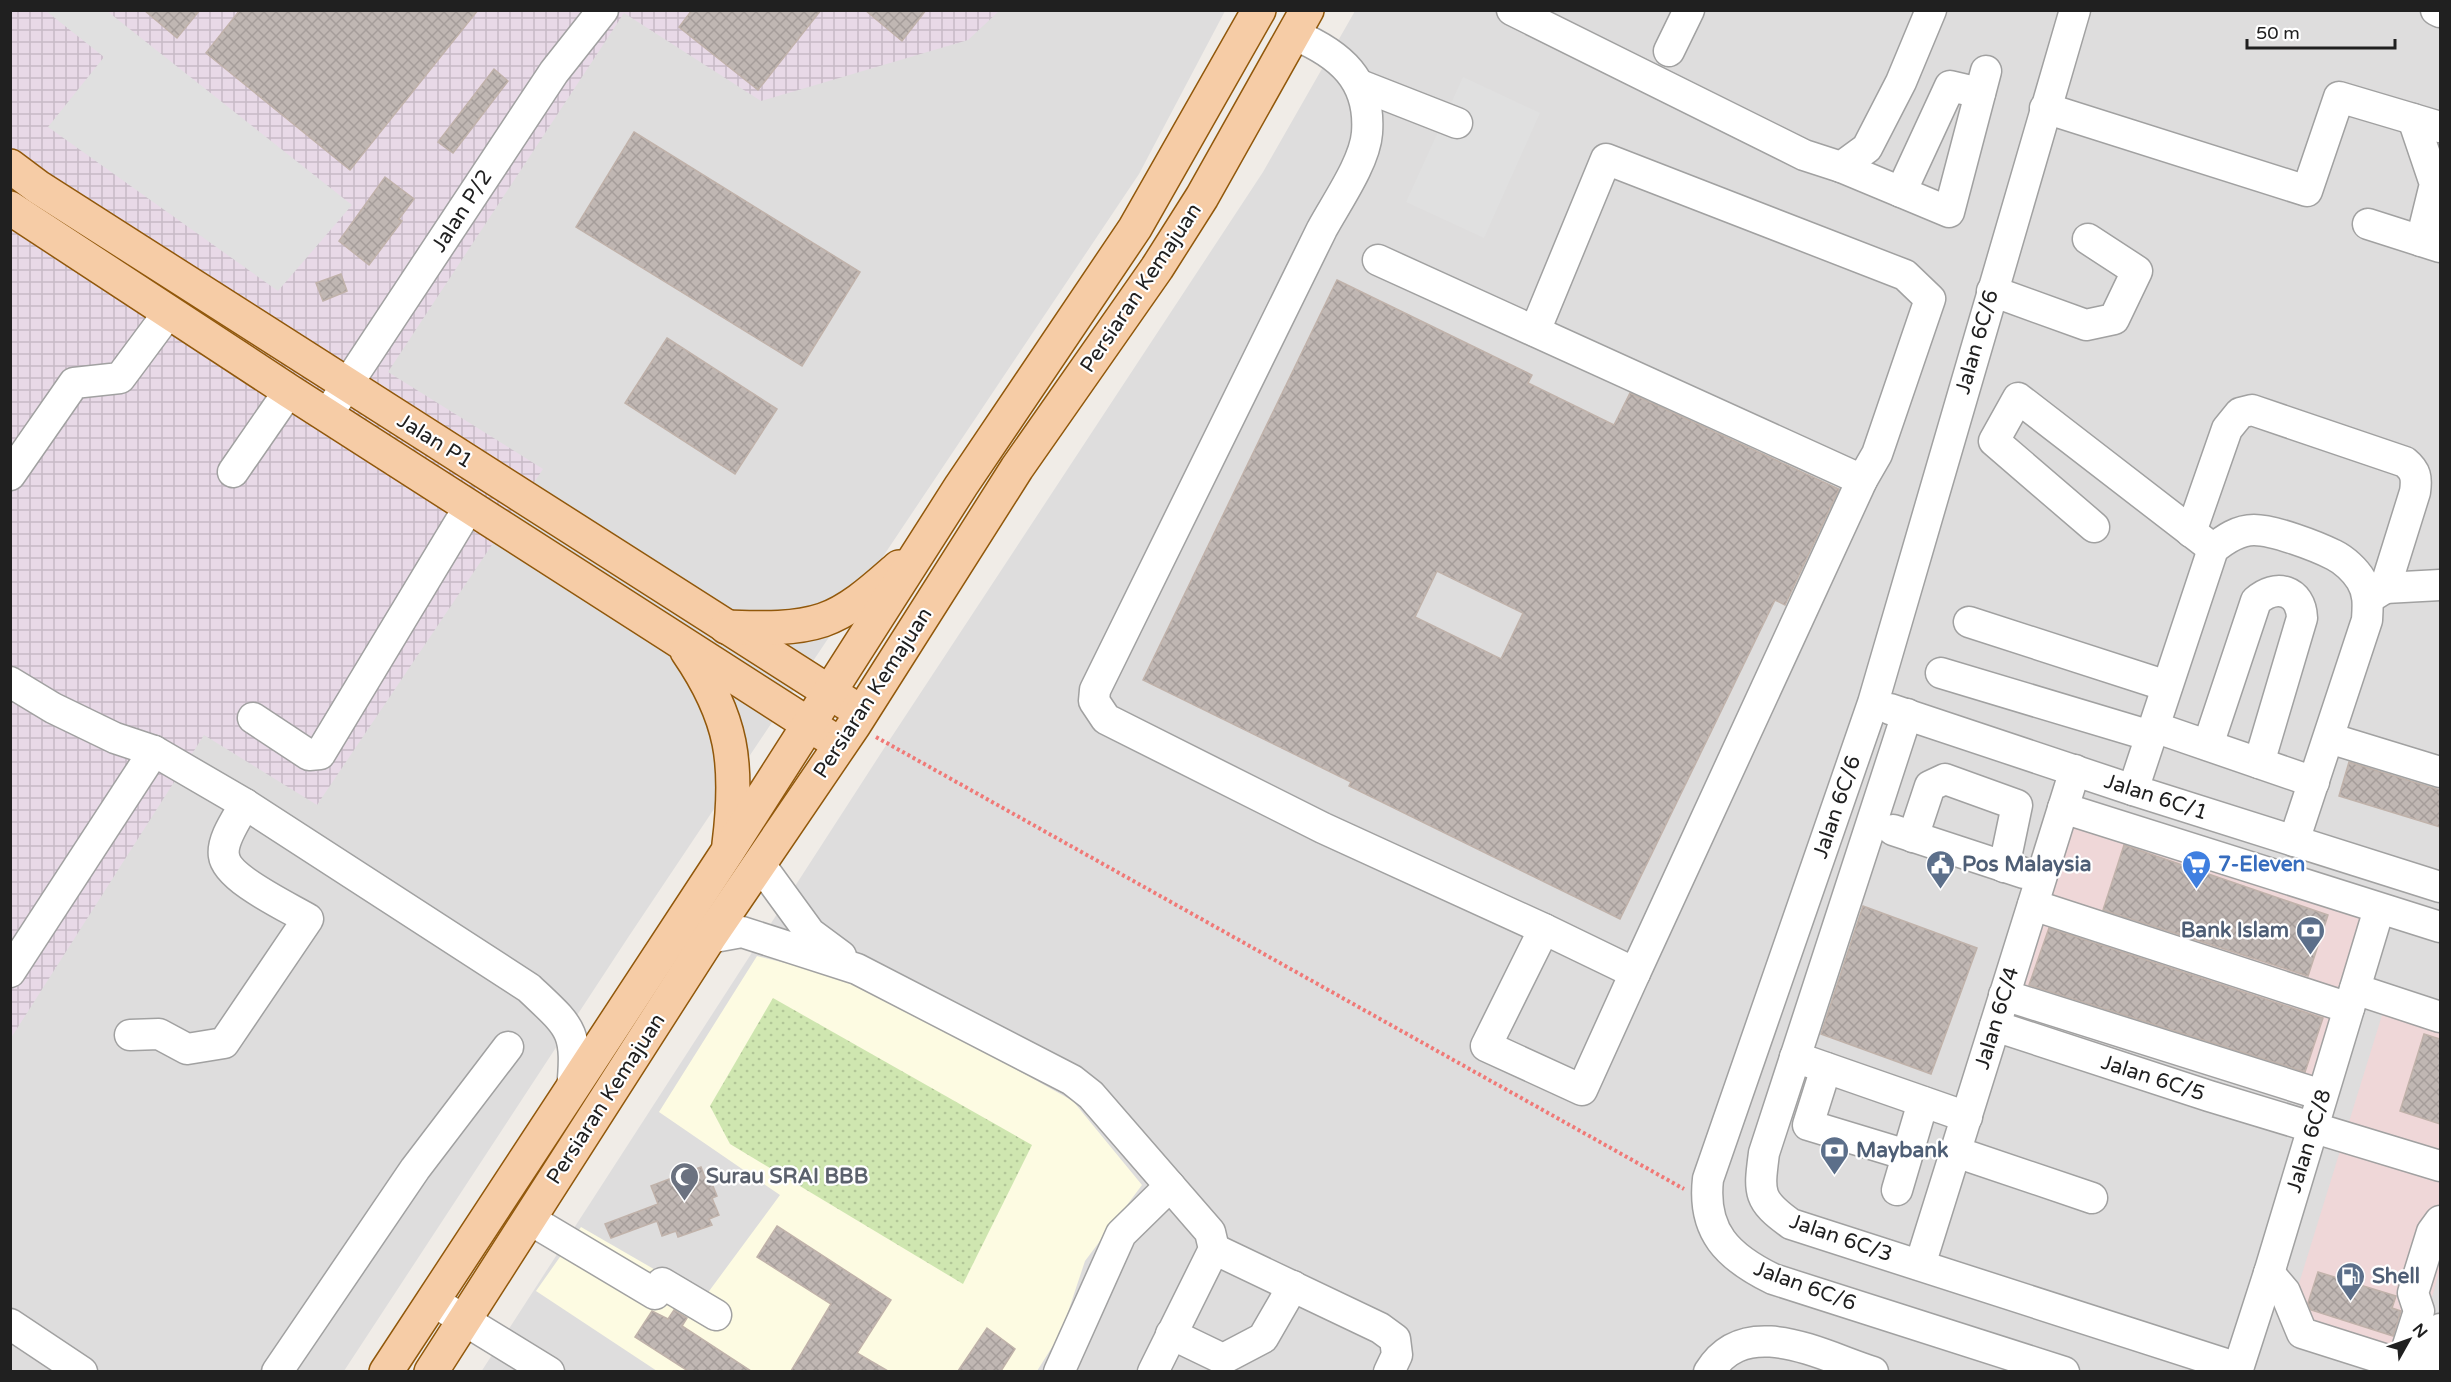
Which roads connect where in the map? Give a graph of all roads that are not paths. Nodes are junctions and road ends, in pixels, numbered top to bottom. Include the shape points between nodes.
1 (603, 10) edge
2 (1259, 10) edge
3 (1512, 10) edge
4 (1689, 10) edge
5 (1931, 10) edge
6 (2074, 10) edge
7 (2436, 10) edge
8 (2440, 12) edge
9 (1301, 23) edge
10 (1669, 51) dead end
11 (1360, 85) junction
12 (2045, 108) junction
13 (1457, 123) dead end
14 (2427, 123) edge
15 (10, 166) edge
16 (1840, 166) junction
17 (1901, 192) junction
18 (14, 217) edge
19 (2368, 224) dead end
20 (2088, 239) dead end
21 (2431, 244) edge
22 (1378, 260) dead end
23 (1992, 291) junction
24 (169, 312) junction
25 (1535, 331) junction
26 (346, 385) junction
27 (289, 391) junction
28 (327, 415) junction
29 (233, 472) dead end
30 (10, 475) edge
31 (1862, 480) junction
32 (469, 507) junction
33 (2094, 527) dead end
34 (2202, 541) junction
35 (922, 549) junction
36 (2440, 585) edge
37 (2377, 593) junction
38 (1969, 622) dead end
39 (726, 627) junction
40 (681, 642) junction
41 (1941, 673) dead end
42 (10, 682) edge
43 (2167, 686) junction
44 (829, 693) junction
45 (1873, 703) junction
46 (1907, 714) junction
47 (253, 718) dead end
48 (809, 724) junction
49 (852, 728) junction
50 (2153, 731) junction
51 (2329, 738) junction
52 (2208, 745) junction
53 (154, 752) junction
54 (2259, 763) junction
55 (2075, 770) junction
56 (2440, 772) edge
57 (2314, 782) junction
58 (2133, 790) junction
59 (245, 804) junction
60 (2063, 808) junction
61 (1872, 823) junction
62 (1913, 837) junction
63 (2294, 841) junction
64 (728, 851) junction
65 (759, 863) junction
66 (2004, 867) junction
67 (2440, 887) edge
68 (2037, 892) junction
69 (2379, 909) junction
70 (2440, 927) edge
71 (1544, 929) junction
72 (709, 938) junction
73 (857, 969) junction
74 (10, 972) edge
75 (1635, 973) junction
76 (2004, 995) junction
77 (2352, 999) junction
78 (2440, 1017) edge
79 (1995, 1026) junction
80 (130, 1035) dead end
81 (508, 1047) dead end
82 (1795, 1057) junction
83 (1826, 1068) junction
84 (572, 1090) junction
85 (2322, 1095) junction
86 (1923, 1102) junction
87 (1967, 1117) junction
88 (2312, 1128) junction
89 (1956, 1152) junction
90 (1907, 1155) junction
91 (2440, 1166) edge
92 (1170, 1186) junction
93 (1897, 1190) dead end
94 (2092, 1198) dead end
95 (529, 1219) junction
96 (2440, 1221) edge
97 (1214, 1249) junction
98 (1920, 1266) junction
99 (2270, 1273) junction
100 (1293, 1287) junction
101 (433, 1300) junction
102 (716, 1315) dead end
103 (465, 1318) junction
104 (10, 1324) edge
105 (2440, 1329) edge
106 (1171, 1334) junction
107 (531, 1367) edge
108 (2045, 1369) edge
109 (2419, 1369) edge
110 (2237, 1370) edge
111 (82, 1371) edge
112 (277, 1371) edge
113 (386, 1371) edge
114 (431, 1371) edge
115 (1059, 1371) edge
116 (1153, 1371) edge
117 (1389, 1371) edge
118 (1709, 1371) edge
119 (1873, 1371) edge

1 - 26 street, Jalan P/2 via 554,72
2 - 35 main road, Persiaran Kemajuan via 1135,228
3 - 16 street via 1804,155
4 - 10 street
5 - 16 street via 1901,82 1867,148
6 - 12 street, Jalan 6C/6
7 - 8 street
9 - 11 street
9 - 49 main road, Persiaran Kemajuan via 1157,268 1017,468
11 - 13 street
11 - 71 street via 1368,135 1358,163 1095,690 1094,701 1106,719 1323,828
12 - 14 street via 2307,191 2339,97
12 - 23 street, Jalan 6C/6
14 - 21 street via 2435,184
15 - 26 main road, Jalan P1
16 - 17 street
17 - 17 street via 1949,212 1983,82 1950,86
18 - 24 main road, Jalan P1
19 - 21 street
20 - 23 street via 2137,271 2114,319 2086,325
22 - 25 street
23 - 45 street, Jalan 6C/6
24 - 27 main road, Jalan P1
24 - 30 street via 120,378 74,383
25 - 31 street
25 - 31 street via 1606,159 1905,275 1930,299 1877,454
26 - 28 street, Jalan P/2
26 - 39 main road, Jalan P1
27 - 28 main road, Jalan P1
27 - 29 street
28 - 32 main road, Jalan P1
31 - 75 street
32 - 40 main road, Jalan P1
32 - 47 street via 320,754 309,755
33 - 34 street via 1994,441 2018,398
34 - 37 street via 2239,532 2267,532 2334,555
34 - 37 street via 2227,429 2240,413 2252,410 2405,462 2413,469 2417,480 2415,492
34 - 43 street
35 - 39 main road via 857,602 824,620 775,627
35 - 44 main road, Persiaran Kemajuan
36 - 37 street
37 - 51 street
38 - 43 street
39 - 44 main road, Jalan P1
40 - 48 main road, Jalan P1
40 - 64 main road via 717,702 732,753 734,789
41 - 50 street
42 - 53 street via 53,708
43 - 50 street
44 - 48 main road, Persiaran Kemajuan
44 - 49 main road, Jalan P1
45 - 46 street, Jalan 6C/1
45 - 108 street, Jalan 6C/6 via 1708,1179 1705,1201 1711,1224 1725,1247 1747,1267
46 - 55 street, Jalan 6C/1
46 - 61 street, Jalan 6C/3
48 - 49 main road, Jalan P1
48 - 64 main road, Persiaran Kemajuan
49 - 65 main road, Persiaran Kemajuan
50 - 52 street
50 - 58 street
51 - 56 street
51 - 57 street
52 - 54 street
52 - 54 street via 2256,601 2275,589 2286,591 2302,608 2302,618
53 - 59 street
53 - 74 street
54 - 57 street
55 - 58 street, Jalan 6C/1
55 - 60 street, Jalan 6C/4
57 - 63 street
58 - 63 street, Jalan 6C/1
59 - 80 street via 225,846 228,866 237,877 308,920 224,1043 187,1049 159,1034
59 - 84 street via 529,988 567,1024 576,1052
60 - 68 street, Jalan 6C/4
60 - 69 street
61 - 62 street
61 - 82 street, Jalan 6C/3
62 - 66 street
62 - 66 street via 1930,786 1945,779 2017,805
63 - 67 street, Jalan 6C/1
64 - 84 main road, Persiaran Kemajuan
65 - 72 main road, Persiaran Kemajuan
65 - 73 street via 810,933
66 - 68 street
68 - 76 street, Jalan 6C/4
68 - 77 street
69 - 70 street
69 - 77 street, Jalan 6C/8
71 - 75 street
71 - 75 street via 1486,1046 1582,1090
72 - 73 street via 742,933
72 - 95 main road, Persiaran Kemajuan
73 - 92 street via 1072,1080 1091,1095
76 - 79 street, Jalan 6C/4
76 - 85 street, Jalan 6C/5
77 - 78 street
77 - 85 street, Jalan 6C/8
79 - 87 street, Jalan 6C/4
79 - 88 street, Jalan 6C/5
81 - 112 street via 415,1169
82 - 83 street
82 - 98 street, Jalan 6C/3 via 1764,1153 1760,1187 1769,1209 1791,1224
83 - 86 street
83 - 90 street via 1808,1125
84 - 101 main road, Persiaran Kemajuan
85 - 88 street, Jalan 6C/8
86 - 87 street
86 - 90 street
87 - 89 street, Jalan 6C/4
88 - 91 street, Jalan 6C/5
88 - 99 street, Jalan 6C/8
89 - 94 street
89 - 98 street, Jalan 6C/4
90 - 93 street
92 - 97 street via 1210,1232
92 - 115 street via 1121,1234
95 - 102 street via 655,1294 662,1283
95 - 103 main road, Persiaran Kemajuan
96 - 109 street via 2432,1232 2413,1293 2419,1311
97 - 100 street
97 - 106 street
98 - 110 street, Jalan 6C/3
99 - 109 street via 2285,1292 2302,1333
99 - 110 street, Jalan 6C/8
100 - 106 street via 1263,1338 1223,1359
100 - 117 street via 1395,1339 1397,1356
101 - 103 street
101 - 113 main road, Persiaran Kemajuan
103 - 107 street
103 - 114 main road, Persiaran Kemajuan
104 - 111 street
105 - 109 street
106 - 116 street
118 - 119 street via 1715,1360 1734,1346 1757,1340 1782,1341

